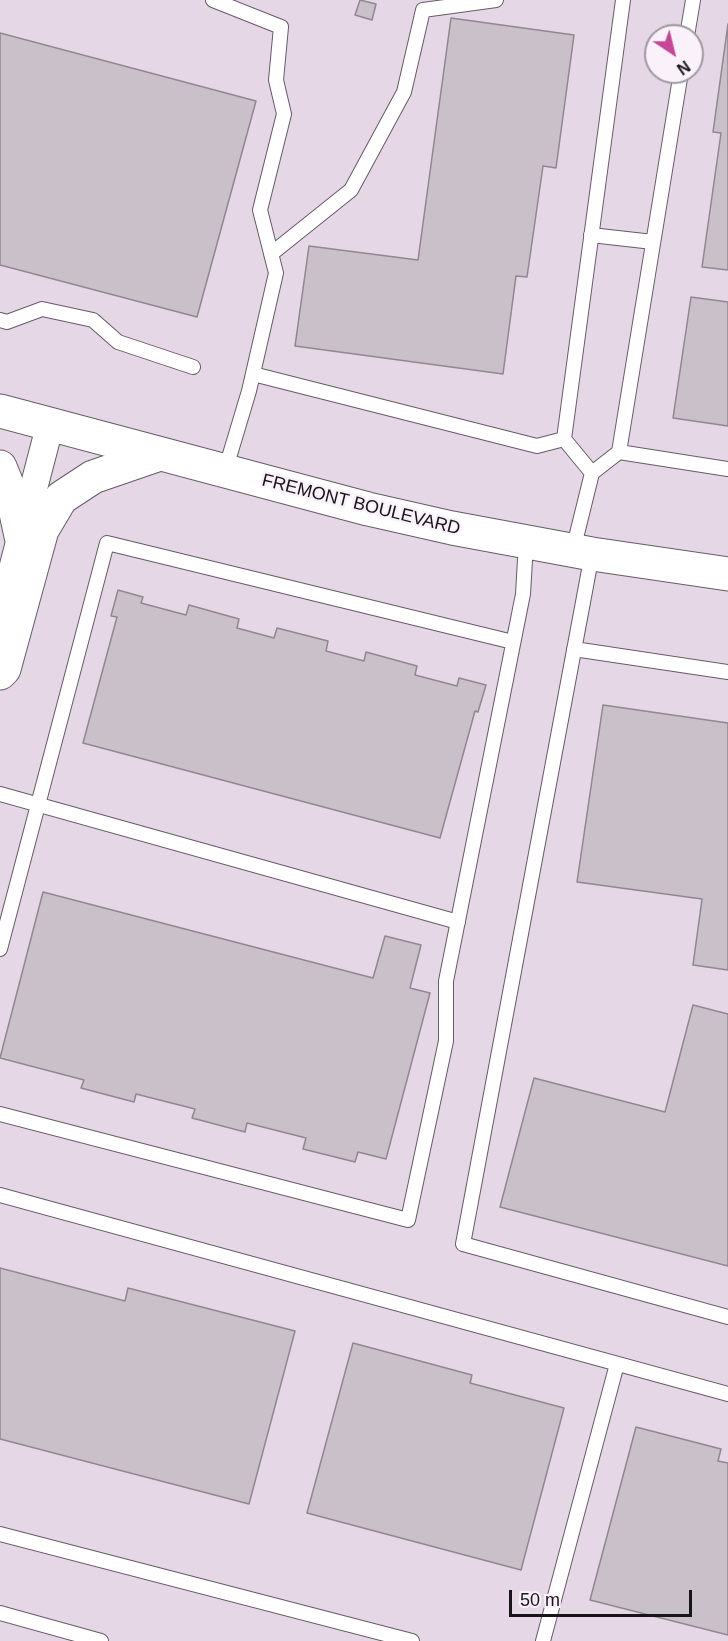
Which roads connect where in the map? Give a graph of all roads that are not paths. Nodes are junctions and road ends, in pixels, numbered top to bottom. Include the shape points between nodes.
1 (213, 0) edge
2 (496, 0) edge
3 (624, 0) edge
4 (693, 0) edge
5 (689, 24) edge
6 (679, 84) edge
7 (591, 235) junction
8 (653, 242) junction
9 (271, 254) junction
10 (0, 320) edge
11 (193, 367) dead end
12 (253, 374) junction
13 (0, 411) edge
14 (50, 425) junction
15 (564, 439) junction
16 (619, 452) junction
17 (160, 454) junction
18 (0, 467) edge
19 (728, 469) edge
20 (225, 471) junction
21 (592, 473) junction
22 (21, 536) junction
23 (526, 543) junction
24 (582, 553) junction
25 (728, 574) edge
26 (0, 618) edge
27 (513, 642) junction
28 (574, 649) junction
29 (728, 672) edge
30 (0, 673) edge
31 (0, 794) edge
32 (39, 803) junction
33 (458, 921) junction
34 (0, 950) edge
35 (0, 1114) edge
36 (0, 1195) edge
37 (728, 1317) edge
38 (617, 1364) junction
39 (728, 1394) edge
40 (0, 1534) edge
41 (0, 1613) edge
42 (101, 1641) edge
43 (412, 1641) edge
44 (543, 1641) edge

1 - 9 lane via 280,27 276,80 285,114 260,210
2 - 9 lane via 423,10 404,92 351,190
3 - 7 lane
4 - 5 lane
6 - 8 lane
7 - 8 lane
7 - 15 lane
8 - 16 lane
9 - 12 lane via 276,273
10 - 11 lane via 7,322 42,309 93,320 118,342
12 - 15 lane via 537,446
12 - 20 lane
13 - 14 main road, FREMONT BOULEVARD
14 - 17 main road, FREMONT BOULEVARD
14 - 22 street
15 - 21 lane
16 - 19 lane
16 - 21 lane
17 - 20 main road, FREMONT BOULEVARD
17 - 30 main road via 93,477 61,498 42,530
18 - 22 main road
20 - 23 main road, FREMONT BOULEVARD
21 - 24 lane
22 - 26 street
23 - 24 main road, FREMONT BOULEVARD
23 - 27 lane via 523,594
24 - 25 main road, FREMONT BOULEVARD
24 - 28 lane
27 - 32 lane via 108,543
27 - 33 lane
28 - 29 lane
28 - 37 lane via 463,1244
31 - 32 lane
32 - 33 lane
32 - 34 lane
33 - 35 lane via 446,981 446,1041 408,1220
36 - 38 lane
38 - 39 lane
38 - 44 lane
40 - 43 lane
41 - 42 lane

